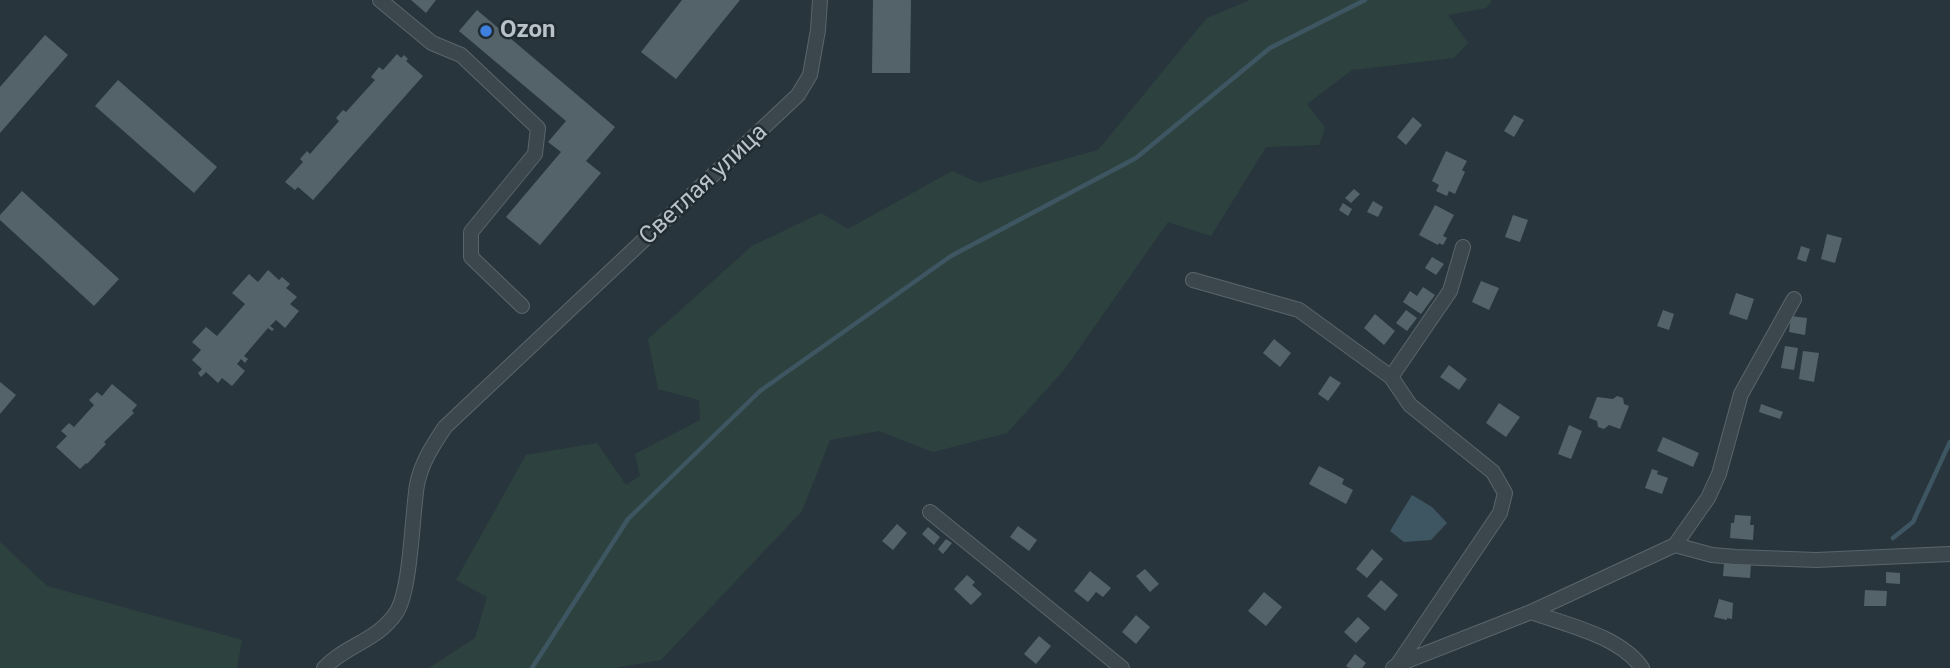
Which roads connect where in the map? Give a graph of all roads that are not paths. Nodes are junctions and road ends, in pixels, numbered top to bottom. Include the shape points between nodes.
1 (380, 0) edge
2 (820, 0) edge
3 (1463, 247) dead end
4 (1193, 280) dead end
5 (1794, 299) dead end
6 (522, 306) dead end
7 (1391, 377) junction
8 (930, 512) dead end
9 (1675, 545) junction
10 (1950, 554) edge
11 (1531, 612) junction
12 (1395, 666) edge
13 (324, 668) edge
14 (1122, 668) edge
15 (1642, 668) edge

1 - 6 street via 432,43 461,55 538,128 535,155 471,232 471,257
2 - 13 street, Светлая улица via 810,75 799,95 445,427 429,450 417,486 406,582 398,611 378,634
3 - 7 street via 1450,291
4 - 7 street via 1299,310
5 - 9 street via 1741,394 1708,498
7 - 12 street via 1410,405 1493,472 1505,493 1500,513
8 - 14 street
9 - 10 street via 1736,557
9 - 11 street
11 - 12 street
11 - 15 street via 1627,650

